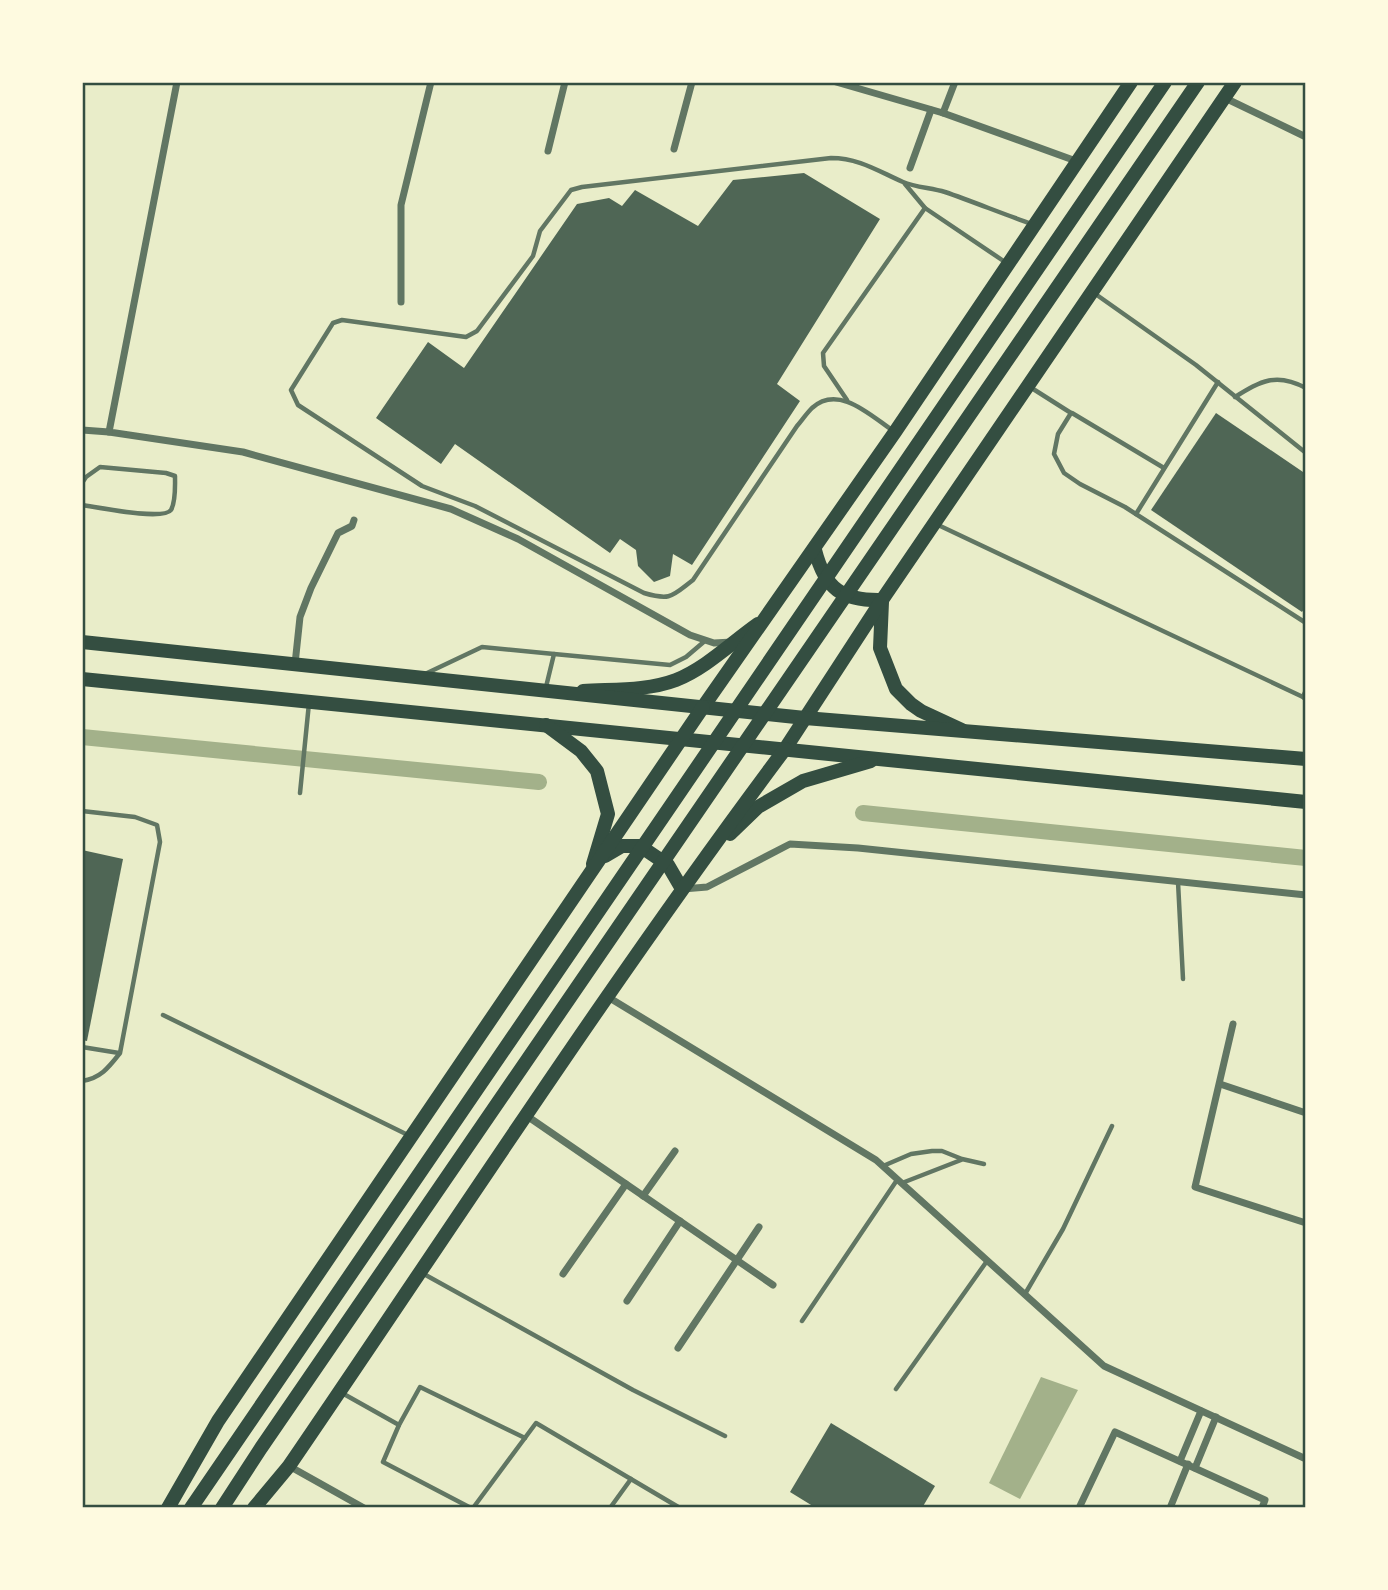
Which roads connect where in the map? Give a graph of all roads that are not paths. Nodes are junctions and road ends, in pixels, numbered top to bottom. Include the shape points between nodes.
1 (177, 82) edge
2 (431, 82) edge
3 (565, 82) edge
4 (692, 82) edge
5 (836, 82) edge
6 (955, 82) edge
7 (1131, 82) edge
8 (1165, 82) edge
9 (1198, 82) edge
10 (1235, 82) edge
11 (1224, 98) junction
12 (931, 110) junction
13 (943, 113) junction
14 (1306, 137) edge
15 (674, 149) dead end
16 (548, 151) dead end
17 (1076, 161) junction
18 (910, 169) dead end
19 (905, 183) junction
20 (925, 208) junction
21 (1034, 225) junction
22 (1007, 263) junction
23 (1093, 293) junction
24 (401, 302) dead end
25 (1217, 382) junction
26 (1029, 387) junction
27 (1306, 388) edge
28 (1235, 397) junction
29 (848, 401) junction
30 (1072, 413) junction
31 (82, 430) edge
32 (108, 432) junction
33 (895, 432) junction
34 (1306, 453) edge
35 (1164, 468) junction
36 (82, 483) edge
37 (82, 505) edge
38 (1136, 514) junction
39 (354, 520) dead end
40 (935, 524) junction
41 (815, 550) junction
42 (882, 600) junction
43 (767, 617) junction
44 (1306, 624) edge
45 (706, 640) junction
46 (82, 642) edge
47 (733, 642) junction
48 (554, 654) junction
49 (295, 664) junction
50 (417, 677) junction
51 (82, 678) edge
52 (1306, 690) edge
53 (549, 691) junction
54 (1305, 699) edge
55 (309, 701) junction
56 (703, 707) junction
57 (805, 718) junction
58 (545, 724) junction
59 (965, 731) junction
60 (681, 738) junction
61 (785, 749) junction
62 (878, 759) junction
63 (1306, 759) edge
64 (300, 793) dead end
65 (1306, 802) edge
66 (82, 811) edge
67 (601, 859) junction
68 (701, 861) junction
69 (589, 875) junction
70 (1178, 881) junction
71 (682, 890) junction
72 (1306, 895) edge
73 (1182, 979) dead end
74 (607, 996) junction
75 (163, 1015) dead end
76 (1233, 1024) dead end
77 (82, 1047) edge
78 (120, 1053) junction
79 (82, 1081) edge
80 (1220, 1084) junction
81 (1306, 1113) edge
82 (527, 1116) junction
83 (1112, 1126) dead end
84 (411, 1136) junction
85 (675, 1151) dead end
86 (962, 1159) junction
87 (984, 1164) dead end
88 (883, 1166) junction
89 (900, 1181) junction
90 (626, 1184) junction
91 (643, 1196) junction
92 (680, 1222) junction
93 (1306, 1223) edge
94 (759, 1227) dead end
95 (736, 1260) junction
96 (987, 1260) junction
97 (421, 1272) junction
98 (562, 1274) dead end
99 (773, 1285) dead end
100 (1025, 1294) junction
101 (626, 1301) dead end
102 (802, 1321) dead end
103 (678, 1348) dead end
104 (896, 1390) dead end
105 (340, 1391) junction
106 (1201, 1411) junction
107 (1216, 1417) junction
108 (400, 1425) junction
109 (725, 1436) dead end
110 (526, 1438) junction
111 (1306, 1459) edge
112 (1180, 1461) junction
113 (289, 1466) junction
114 (1192, 1466) junction
115 (631, 1479) junction
116 (168, 1508) edge
117 (191, 1508) edge
118 (222, 1508) edge
119 (254, 1508) edge
120 (364, 1508) edge
121 (472, 1508) edge
122 (610, 1508) edge
123 (680, 1508) edge
124 (1079, 1508) edge
125 (1170, 1508) edge
126 (1262, 1508) edge

1 - 32 street
2 - 24 street via 401,205
3 - 16 street
4 - 15 street
5 - 12 street
6 - 13 street
7 - 17 main road
8 - 117 main road
9 - 118 main road
10 - 11 main road
11 - 14 street
11 - 23 main road
12 - 13 street
12 - 18 street
13 - 17 street
17 - 21 main road
19 - 20 lane
19 - 21 lane
19 - 29 lane via 861,162 831,158 571,190 540,231 533,256 477,331 466,337 342,320 333,323 292,390 298,405 422,486 475,506 662,598 693,580 813,407 837,399
20 - 22 lane
20 - 29 lane via 823,353 824,366
21 - 22 main road
22 - 33 main road
23 - 25 lane
23 - 26 main road
25 - 28 lane
25 - 35 lane
26 - 30 lane
26 - 40 main road
27 - 28 lane via 1262,381
28 - 34 lane
29 - 33 lane
30 - 35 lane
30 - 38 lane via 1058,434 1054,454 1064,473
31 - 32 street
32 - 45 street via 243,453 451,509 518,539
33 - 41 main road
35 - 38 lane
36 - 37 lane via 100,467 175,476 167,513
38 - 44 lane
39 - 49 street via 338,533 311,588 300,617
40 - 42 main road
40 - 54 lane
41 - 42 main road via 821,571 837,590 858,601
41 - 43 main road
42 - 57 main road
42 - 59 main road via 880,648 896,689 921,711
43 - 47 main road
43 - 56 main road
45 - 47 street
45 - 48 lane via 670,665
46 - 49 main road
47 - 53 main road via 702,666 664,683
48 - 50 lane via 482,647
48 - 53 lane
49 - 50 main road
50 - 53 main road
51 - 55 main road
52 - 54 lane
53 - 56 main road
55 - 58 main road
55 - 64 lane
56 - 57 main road
56 - 60 main road
57 - 59 main road
57 - 61 main road
58 - 60 main road
58 - 69 main road via 581,751 597,771 608,814
59 - 63 main road
60 - 61 main road
60 - 67 main road
61 - 62 main road
61 - 68 main road
62 - 65 main road
62 - 68 main road via 803,781 758,807
66 - 78 lane via 135,817 157,825 160,842
67 - 69 main road
67 - 71 main road via 622,846 640,846 668,864
68 - 71 main road
69 - 84 main road
70 - 71 street via 790,844 707,887
70 - 72 street
70 - 73 lane
71 - 74 main road
74 - 82 main road
74 - 88 street
75 - 84 lane
76 - 80 street
77 - 78 lane
78 - 79 lane via 95,1079
80 - 81 street
80 - 93 street via 1195,1188
82 - 90 street
82 - 97 main road
83 - 100 lane via 1063,1229
84 - 116 main road via 219,1421
85 - 91 street
86 - 87 lane
86 - 88 lane via 932,1151
86 - 89 lane
88 - 89 street
89 - 96 street
89 - 102 lane
90 - 91 street
90 - 98 street
91 - 92 street
92 - 95 street
92 - 101 street
94 - 95 street
95 - 99 street
95 - 103 street
96 - 100 street
96 - 104 lane
97 - 105 main road
97 - 109 lane
100 - 106 street via 1104,1366
105 - 108 lane
105 - 113 main road
106 - 107 street
106 - 112 street
107 - 111 street
107 - 114 street
108 - 110 lane via 420,1387
108 - 121 lane via 383,1462
110 - 115 lane via 536,1423
110 - 121 lane
112 - 114 street
112 - 124 street via 1115,1432
113 - 119 main road
113 - 120 street
114 - 125 street
114 - 126 street via 1265,1500
115 - 122 lane
115 - 123 lane

